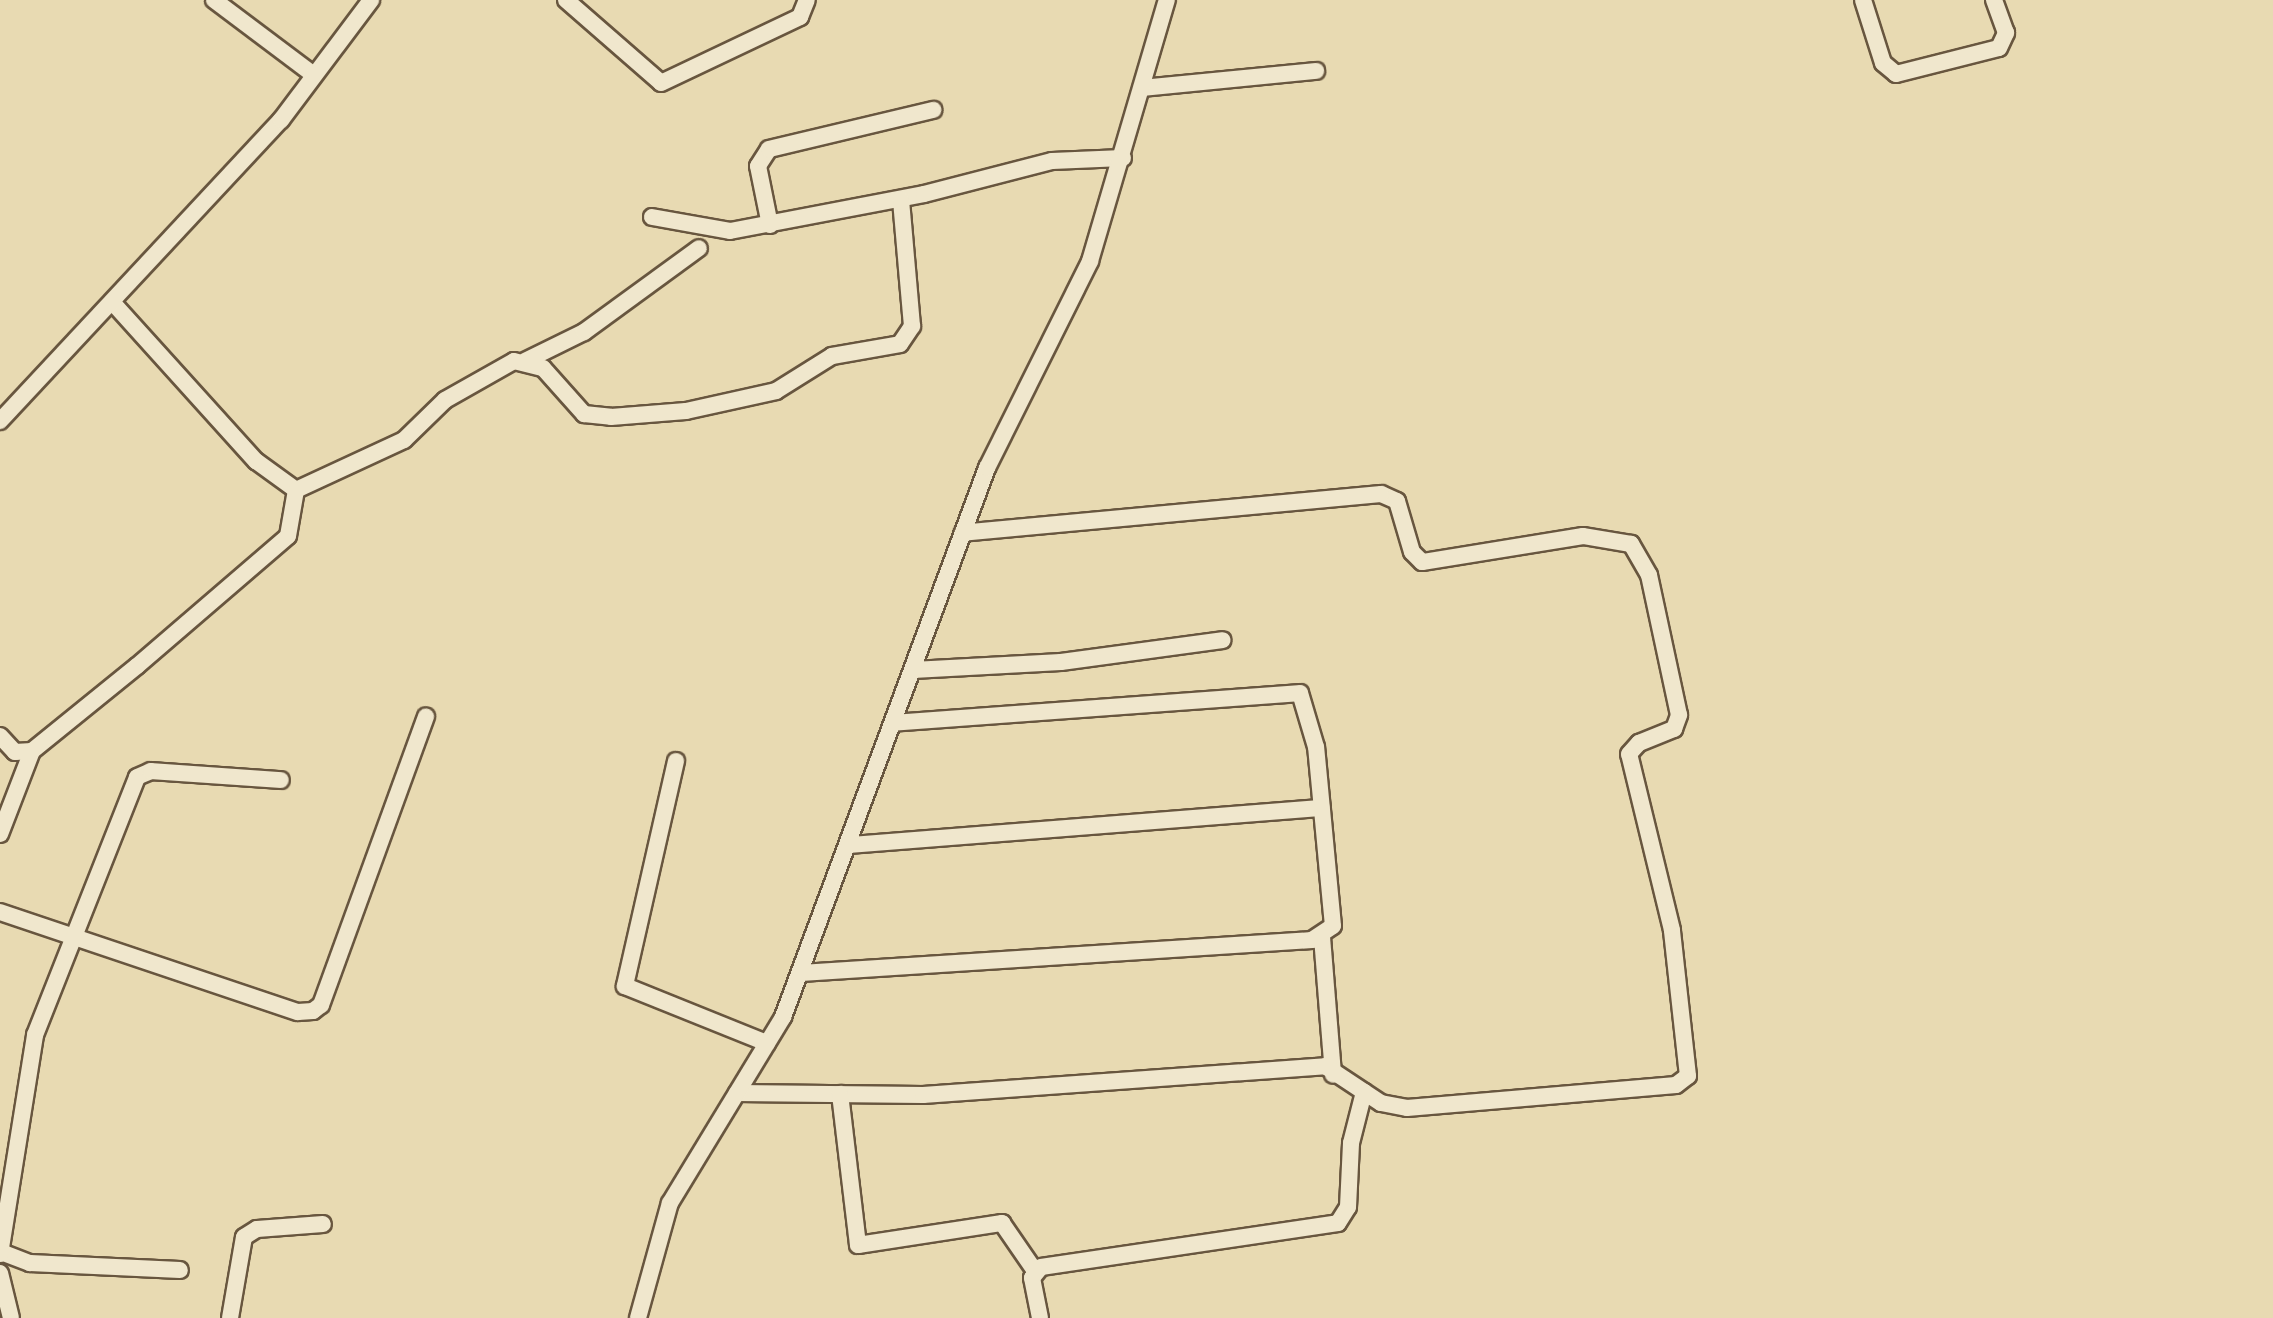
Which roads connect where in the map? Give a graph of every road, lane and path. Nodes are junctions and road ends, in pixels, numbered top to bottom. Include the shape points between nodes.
1 (214, 0) edge
2 (371, 0) edge
3 (566, 0) edge
4 (807, 0) edge
5 (1167, 0) edge
6 (1863, 0) edge
7 (1994, 0) edge
8 (1316, 71) dead end
9 (314, 75) junction
10 (1143, 88) junction
11 (933, 110) dead end
12 (1123, 158) junction
13 (901, 199) junction
14 (652, 217) dead end
15 (771, 225) junction
16 (699, 248) dead end
17 (114, 304) junction
18 (525, 360) junction
19 (0, 421) edge
20 (296, 490) junction
21 (963, 533) junction
22 (1223, 640) dead end
23 (913, 670) junction
24 (426, 718) dead end
25 (894, 723) junction
26 (0, 737) edge
27 (32, 751) junction
28 (676, 761) dead end
29 (281, 780) dead end
30 (1322, 808) junction
31 (0, 834) edge
32 (850, 845) junction
33 (0, 912) edge
34 (1322, 937) junction
35 (70, 938) junction
36 (801, 973) junction
37 (767, 1043) junction
38 (1334, 1072) junction
39 (1364, 1092) junction
40 (737, 1093) junction
41 (840, 1094) junction
42 (323, 1224) dead end
43 (1, 1253) edge
44 (180, 1270) dead end
45 (1035, 1270) junction
46 (0, 1273) edge
47 (11, 1318) edge
48 (230, 1318) edge
49 (638, 1318) edge
50 (1040, 1318) edge

1 - 9 street
2 - 9 street
3 - 4 street via 662,83 800,17
5 - 10 street
6 - 7 street via 1883,63 1902,74 1999,48 2006,33
8 - 10 street
9 - 17 street
10 - 12 street
11 - 15 street via 769,149 758,166
12 - 13 street via 1052,161
12 - 21 street via 1090,261 988,468
13 - 15 street
13 - 18 street via 912,326 900,344 832,356 776,391 686,411 611,417 584,414 543,368
14 - 15 street via 708,232
16 - 18 street via 584,331
17 - 19 street
17 - 20 street via 256,461
18 - 20 street via 501,364 445,400 404,440
20 - 27 street via 288,536
21 - 23 street
21 - 39 street via 1381,494 1397,501 1412,552 1422,562 1593,536 1640,550 1679,715 1674,729 1639,743 1629,754 1672,930 1686,1080 1407,1108
22 - 23 street via 1061,662
23 - 25 street
24 - 35 street via 325,995 313,1011 298,1012
25 - 30 street via 1300,693 1310,715
25 - 32 street
26 - 27 street via 15,752
27 - 31 street
28 - 37 street via 625,986
29 - 35 street via 142,772
30 - 32 street
30 - 34 street via 1334,918
32 - 36 street
33 - 35 street
34 - 36 street
34 - 38 street
35 - 43 street via 35,1035
36 - 37 street
37 - 40 street
38 - 39 street
38 - 41 street via 923,1095
39 - 45 street via 1351,1143 1349,1207 1328,1229
40 - 41 street
40 - 49 street via 670,1203
41 - 45 street via 858,1245 1002,1223
42 - 48 street via 257,1229 244,1237
43 - 44 street via 30,1263
45 - 50 street
46 - 47 street

